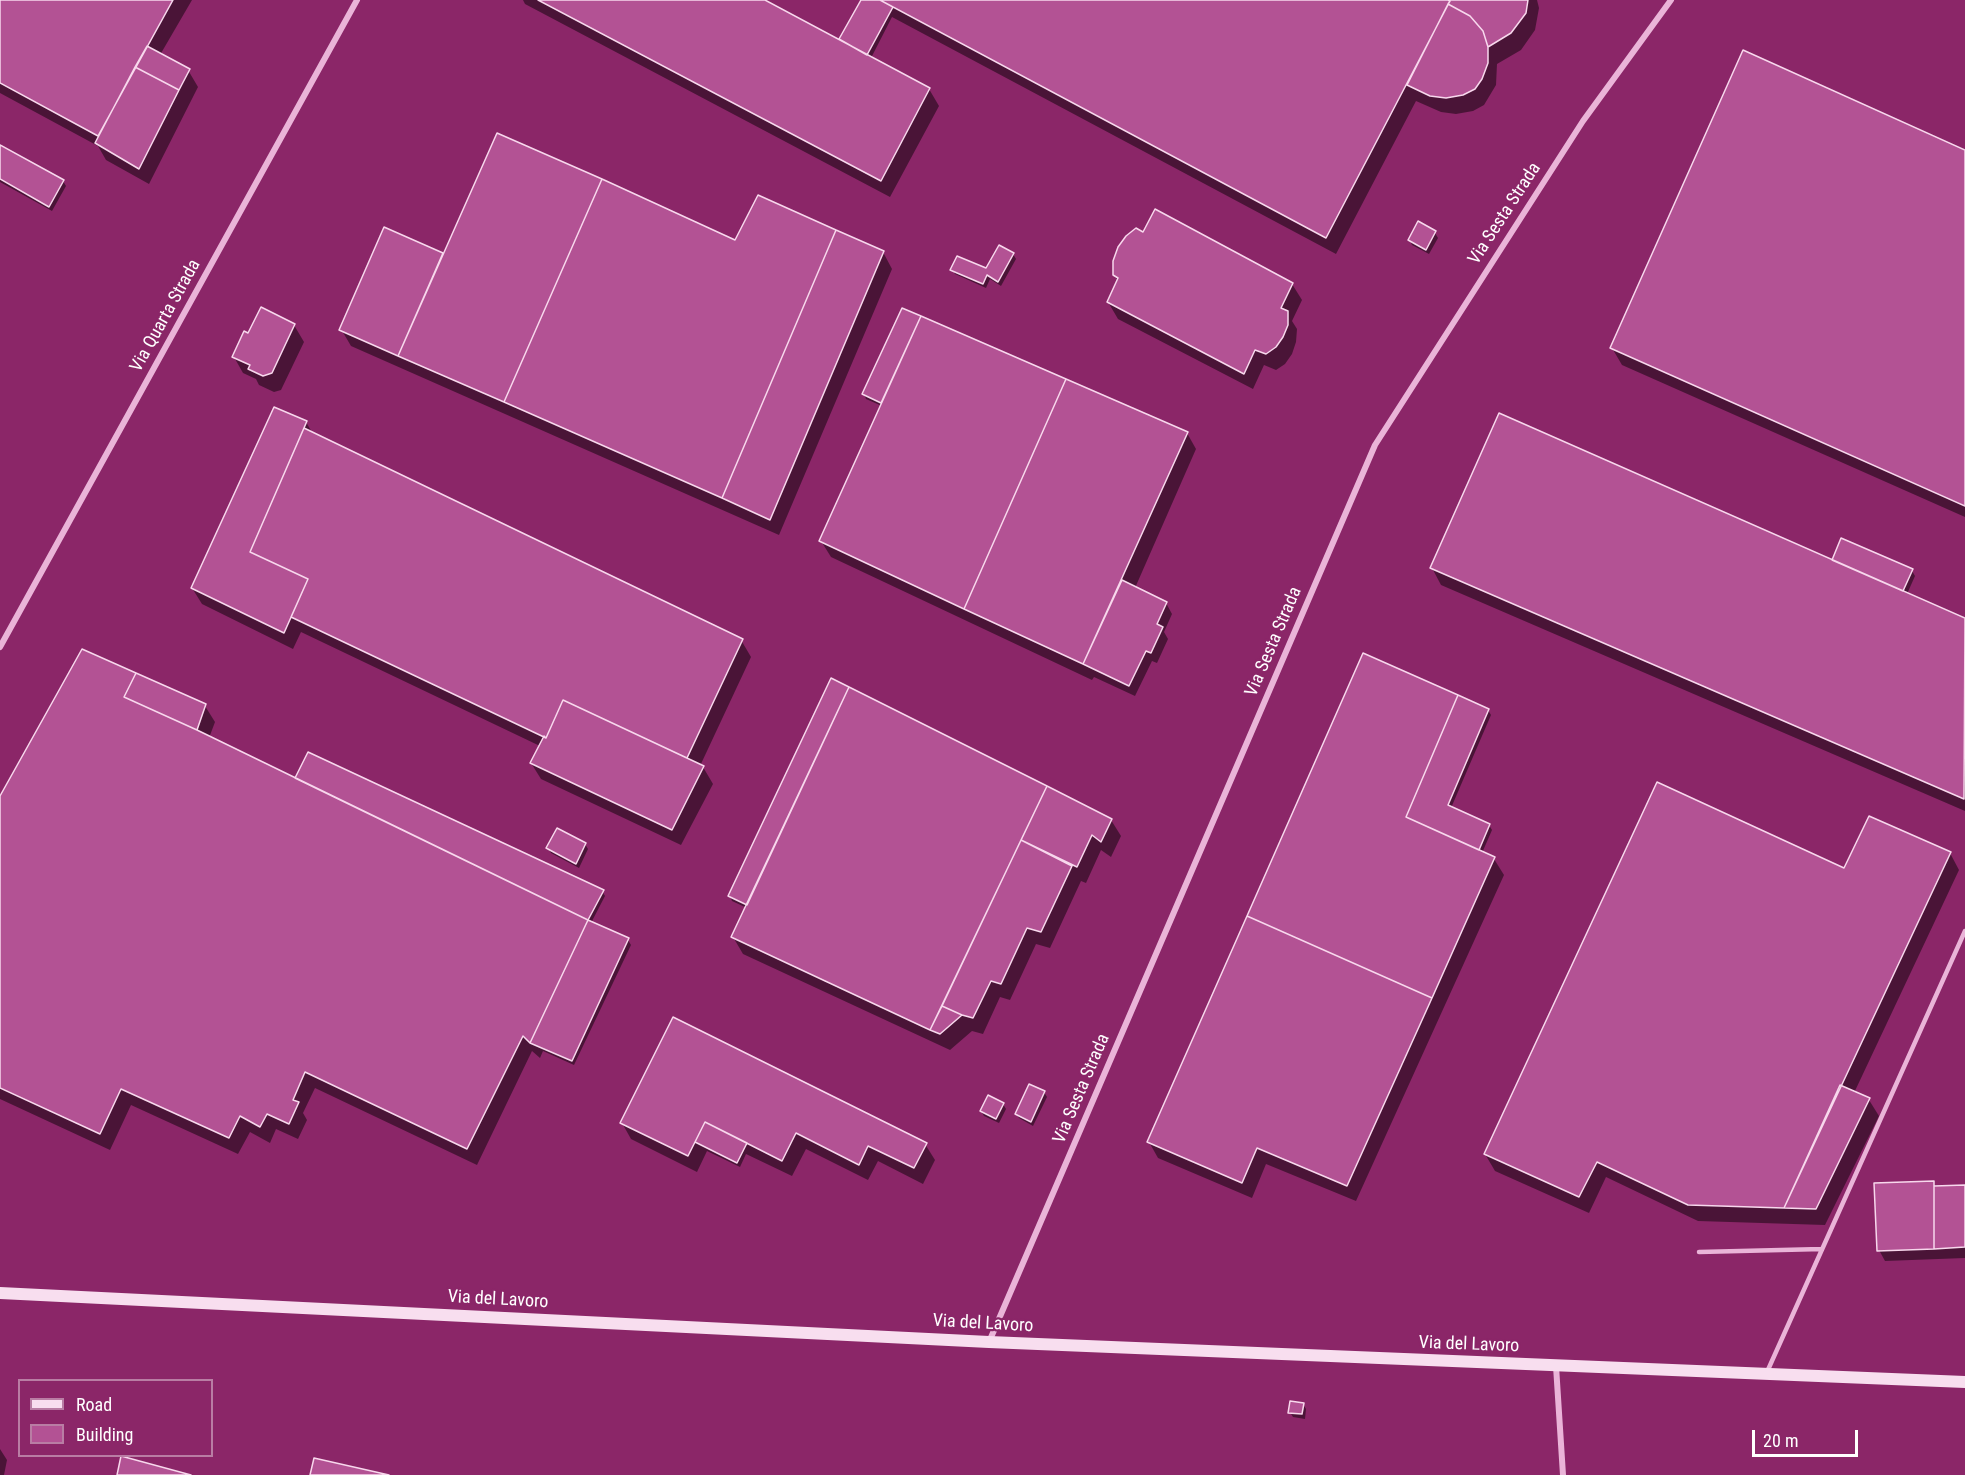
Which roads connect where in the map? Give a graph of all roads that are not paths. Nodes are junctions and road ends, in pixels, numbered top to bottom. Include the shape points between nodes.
1 (357, 0) edge
2 (1671, 0) edge
3 (0, 647) edge
4 (1965, 931) edge
5 (1822, 1249) junction
6 (1700, 1252) dead end
7 (0, 1293) edge
8 (989, 1342) junction
9 (1556, 1366) junction
10 (1766, 1374) junction
11 (1965, 1382) edge
12 (1563, 1475) edge

1 - 3 street, Via Quarta Strada
2 - 8 street, Via Sesta Strada via 1582,121 1375,445
4 - 5 lane
5 - 6 lane
5 - 10 lane
7 - 8 street, Via del Lavoro
8 - 9 street, Via del Lavoro
9 - 10 street, Via del Lavoro
9 - 12 street
10 - 11 street, Via del Lavoro

